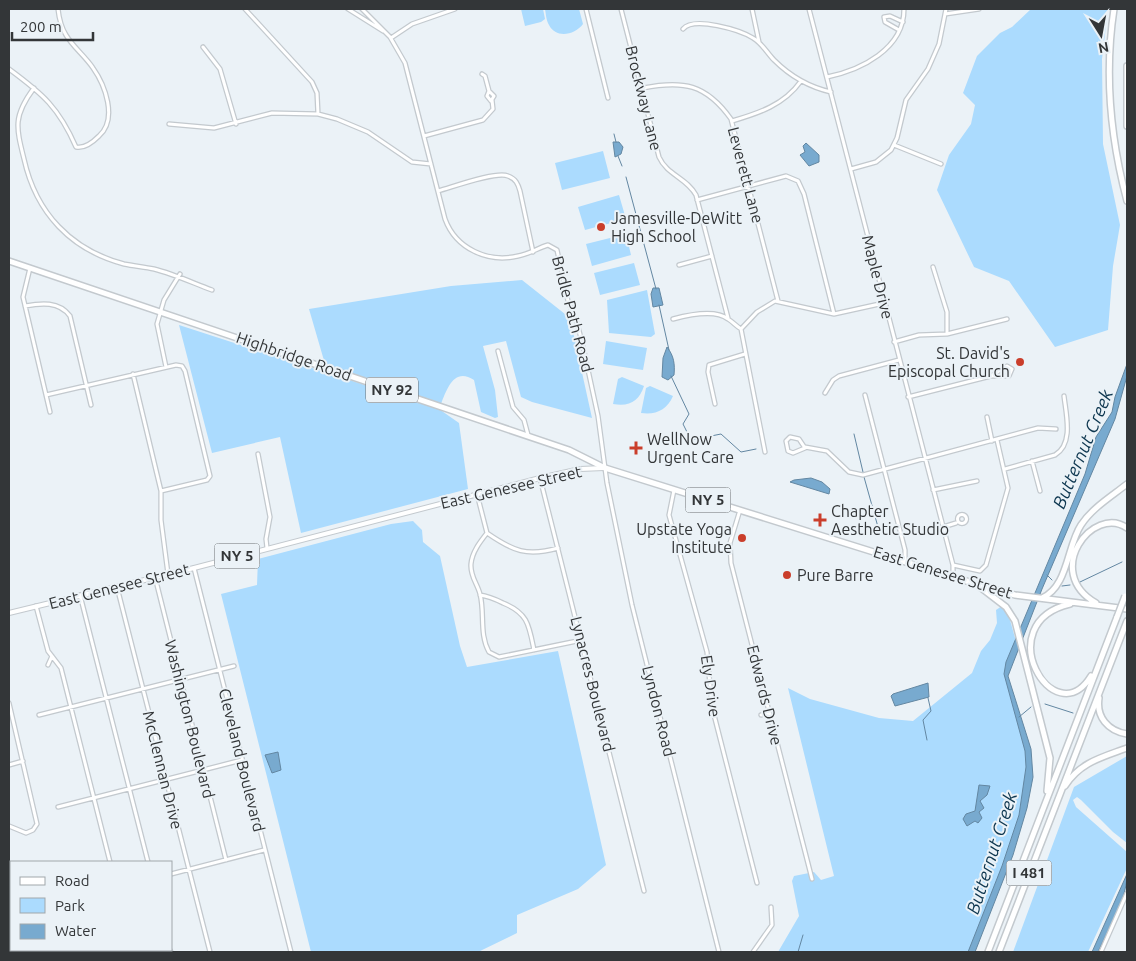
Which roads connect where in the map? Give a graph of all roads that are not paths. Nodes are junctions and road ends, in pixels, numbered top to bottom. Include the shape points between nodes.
1 (58, 9) edge
2 (245, 9) edge
3 (348, 9) edge
4 (362, 9) edge
5 (455, 9) edge
6 (586, 9) edge
7 (621, 9) edge
8 (752, 9) edge
9 (810, 9) edge
10 (904, 9) edge
11 (946, 9) edge
12 (979, 9) edge
13 (1114, 9) edge
14 (447, 10) edge
15 (945, 14) junction
16 (903, 22) junction
17 (683, 29) dead end
18 (899, 30) junction
19 (384, 32) junction
20 (391, 38) junction
21 (759, 43) junction
22 (203, 47) dead end
23 (1127, 66) edge
24 (9, 69) edge
25 (482, 74) dead end
26 (827, 77) junction
27 (801, 81) junction
28 (34, 88) junction
29 (643, 88) junction
30 (831, 92) junction
31 (608, 98) dead end
32 (318, 114) junction
33 (732, 121) junction
34 (169, 124) dead end
35 (236, 124) junction
36 (1127, 126) edge
37 (424, 136) junction
38 (894, 145) junction
39 (431, 164) junction
40 (941, 164) dead end
41 (851, 169) junction
42 (750, 186) junction
43 (438, 191) junction
44 (697, 200) junction
45 (1127, 201) edge
46 (533, 252) junction
47 (712, 256) junction
48 (9, 261) edge
49 (679, 265) dead end
50 (933, 267) dead end
51 (30, 268) junction
52 (179, 276) junction
53 (212, 290) dead end
54 (778, 301) junction
55 (884, 303) junction
56 (25, 306) junction
57 (161, 311) junction
58 (834, 314) junction
59 (728, 318) junction
60 (673, 319) dead end
61 (1007, 319) dead end
62 (741, 329) junction
63 (947, 334) junction
64 (894, 342) junction
65 (498, 351) dead end
66 (745, 354) junction
67 (899, 360) junction
68 (166, 367) junction
69 (132, 374) junction
70 (991, 376) junction
71 (86, 384) junction
72 (825, 393) dead end
73 (46, 394) junction
74 (865, 395) dead end
75 (1064, 396) dead end
76 (908, 397) junction
77 (715, 404) dead end
78 (91, 405) dead end
79 (50, 412) dead end
80 (987, 417) dead end
81 (1056, 429) dead end
82 (528, 436) junction
83 (995, 440) junction
84 (805, 447) junction
85 (765, 452) dead end
86 (258, 454) dead end
87 (925, 459) junction
88 (1032, 461) junction
89 (605, 468) junction
90 (1005, 469) junction
91 (884, 470) junction
92 (540, 478) junction
93 (977, 481) dead end
94 (1127, 484) edge
95 (674, 490) junction
96 (933, 490) junction
97 (161, 491) junction
98 (1040, 491) dead end
99 (477, 494) junction
100 (740, 510) junction
101 (956, 522) dead end
102 (942, 527) junction
103 (1127, 528) edge
104 (487, 533) junction
105 (267, 548) junction
106 (558, 548) junction
107 (905, 561) junction
108 (953, 566) junction
109 (194, 568) junction
110 (168, 574) junction
111 (952, 575) junction
112 (155, 577) junction
113 (976, 584) junction
114 (117, 587) junction
115 (1126, 593) edge
116 (80, 595) junction
117 (480, 595) junction
118 (1041, 599) junction
119 (1076, 603) junction
120 (1098, 605) junction
121 (36, 606) junction
122 (1127, 608) edge
123 (9, 613) edge
124 (1127, 621) edge
125 (582, 640) junction
126 (534, 650) junction
127 (52, 656) junction
128 (48, 665) dead end
129 (1098, 665) junction
130 (234, 666) dead end
131 (219, 670) junction
132 (180, 680) junction
133 (1104, 681) junction
134 (142, 690) junction
135 (106, 699) junction
136 (9, 703) edge
137 (70, 708) junction
138 (769, 714) junction
139 (39, 715) dead end
140 (761, 716) dead end
141 (1127, 734) edge
142 (1127, 748) edge
143 (242, 760) junction
144 (23, 761) junction
145 (9, 765) edge
146 (203, 769) junction
147 (165, 779) junction
148 (129, 788) junction
149 (1060, 795) junction
150 (93, 797) junction
151 (1044, 804) junction
152 (58, 807) dead end
153 (9, 826) edge
154 (264, 850) junction
155 (226, 860) junction
156 (110, 861) edge
157 (148, 861) edge
158 (188, 869) junction
159 (172, 874) edge
160 (812, 879) dead end
161 (758, 883) dead end
162 (644, 891) dead end
163 (1127, 893) edge
164 (1126, 900) edge
165 (771, 907) dead end
166 (210, 952) edge
167 (291, 952) edge
168 (719, 952) edge
169 (753, 952) edge
170 (988, 952) edge
171 (999, 952) edge
172 (1101, 952) edge

1 - 28 street via 66,36 101,82 109,109 102,133 91,143 76,147 65,122
2 - 32 street via 312,82 317,93
3 - 19 street, Bridle Path Road
4 - 19 street, Bridle Path Road
5 - 14 street
6 - 31 street
7 - 29 street, Brockway Lane
8 - 21 street
9 - 26 street, Maple Drive
10 - 16 street
11 - 15 street
12 - 15 street
13 - 45 highway via 1108,67 1109,108 1115,154
14 - 20 street via 412,24
15 - 38 street via 943,32 934,56 906,100
16 - 18 street
16 - 18 street via 884,17 884,22
17 - 21 street via 694,23 708,24 739,32
18 - 26 street via 872,61
19 - 20 street, Bridle Path Road
20 - 37 street, Bridle Path Road via 408,72
21 - 27 street
22 - 35 street via 220,69
23 - 36 highway
24 - 28 street
25 - 37 street via 489,91 487,96 492,100 492,109 483,120
26 - 30 street, Maple Drive
27 - 30 street
27 - 33 street via 778,103
28 - 52 street via 21,107 17,125 29,179 44,209 65,233 88,251 123,264
29 - 33 street, Leverett Lane via 671,83 696,88 718,103
29 - 44 street, Brockway Lane via 662,163 672,175 688,184
30 - 41 street, Maple Drive
32 - 35 street via 272,113
32 - 39 street via 366,131 412,162
33 - 42 street, Leverett Lane
34 - 35 street via 214,128
37 - 39 street, Bridle Path Road
38 - 40 street
38 - 41 street via 883,159
39 - 43 street, Bridle Path Road
41 - 55 street, Maple Drive
42 - 44 street
42 - 54 street, Leverett Lane
42 - 58 street via 786,176 798,181
43 - 46 street, Bridle Path Road via 448,228 469,248 501,259
43 - 46 street via 495,176 510,176 520,191
44 - 47 street, Brockway Lane
46 - 89 street, Bridle Path Road via 548,245 555,247 558,253 568,301 582,342
47 - 49 street
47 - 59 street, Brockway Lane
48 - 51 highway, Highbridge Road / NY 92
50 - 63 street via 947,312
51 - 56 street via 23,293
51 - 57 highway, Highbridge Road / NY 92
52 - 53 street
52 - 57 street
54 - 58 street
54 - 62 street via 767,304
55 - 58 street
55 - 64 street, Maple Drive
56 - 71 street via 45,304 68,313
56 - 73 street
57 - 68 street via 158,331
57 - 82 highway, Highbridge Road / NY 92
59 - 60 street via 697,314
59 - 62 street
61 - 63 street
62 - 66 street
63 - 64 street via 919,335
64 - 67 street, Maple Drive
65 - 82 street via 513,407 524,420
66 - 77 street via 709,365
66 - 85 street
67 - 72 street via 839,376
67 - 76 street, Maple Drive
68 - 69 street
68 - 97 street via 182,366 185,371 210,476 207,480
69 - 71 street
69 - 97 street
70 - 70 street via 1009,376 1012,368 1003,366
70 - 76 street
71 - 73 street
71 - 78 street
73 - 79 street
74 - 91 street
75 - 88 street via 1067,442 1055,455
76 - 87 street, Maple Drive
80 - 83 street
81 - 83 street via 1038,428
82 - 89 highway, Highbridge Road / NY 92 via 569,450
83 - 87 street
83 - 90 street
84 - 84 street via 790,452 786,441 796,437
84 - 91 street via 830,453 852,474
86 - 105 street via 270,517 266,530
87 - 91 street
87 - 96 street, Maple Drive
88 - 90 street
88 - 98 street
89 - 92 main road, East Genesee Street / NY 5 via 580,469
89 - 95 highway, East Genesee Street / NY 5
89 - 168 street, Lyndon Road via 632,605
90 - 108 street via 1008,494 985,568 978,571
91 - 107 street
92 - 99 main road, East Genesee Street / NY 5
92 - 106 street, Lynacres Boulevard
93 - 96 street
94 - 118 highway via 1084,521 1059,580 1051,593
95 - 100 highway, East Genesee Street / NY 5
95 - 161 street, Ely Drive via 669,515 707,652 712,707
96 - 102 street, Maple Drive
97 - 110 street
99 - 104 street
99 - 105 main road, East Genesee Street / NY 5
100 - 107 highway, East Genesee Street / NY 5
100 - 138 street, Edwards Drive via 729,556
101 - 102 street
102 - 108 street, Maple Drive
103 - 120 highway via 1111,523 1098,527 1084,538 1074,554 1072,574 1075,585
104 - 106 street via 527,553
104 - 117 street via 473,553 470,565
105 - 109 main road, East Genesee Street / NY 5
106 - 125 street, Lynacres Boulevard
107 - 111 highway, East Genesee Street / NY 5
108 - 111 street, Maple Drive
109 - 110 main road, East Genesee Street / NY 5
109 - 131 street, Cleveland Boulevard
110 - 112 main road, East Genesee Street / NY 5
111 - 113 highway, East Genesee Street / NY 5
112 - 114 main road, East Genesee Street / NY 5
112 - 132 street, Washington Boulevard
113 - 118 highway, East Genesee Street / NY 5
113 - 151 highway via 1006,607 1015,621 1050,758
114 - 116 main road, East Genesee Street / NY 5
114 - 134 street, McClennan Drive
115 - 129 highway, I 481, bridge
116 - 121 main road, East Genesee Street / NY 5
116 - 135 street
117 - 126 street via 521,613 528,624
117 - 126 street via 484,640 492,655 499,657
118 - 119 highway, East Genesee Street / NY 5
119 - 120 highway, East Genesee Street / NY 5
119 - 129 highway via 1054,609 1039,624 1031,644 1034,668 1049,688 1068,692 1083,686
120 - 122 highway, East Genesee Street / NY 5
121 - 123 main road, East Genesee Street / NY 5
121 - 127 street
124 - 133 highway, I 481
125 - 126 street
125 - 162 street, Lynacres Boulevard
127 - 128 street
127 - 137 street via 60,668
129 - 151 highway, I 481
130 - 131 street
131 - 132 street
131 - 143 street, Cleveland Boulevard
132 - 134 street
132 - 146 street, Washington Boulevard
133 - 141 highway via 1098,705 1101,717 1107,726
133 - 149 highway, I 481
134 - 135 street
134 - 147 street, McClennan Drive
135 - 137 street
135 - 148 street
136 - 144 street
137 - 139 street
137 - 150 street
138 - 140 street
138 - 160 street, Edwards Drive
142 - 149 highway via 1081,767
143 - 146 street
143 - 154 street, Cleveland Boulevard
144 - 145 street
144 - 153 street via 36,826 26,833
146 - 147 street
146 - 155 street, Washington Boulevard
147 - 148 street
147 - 158 street, McClennan Drive
148 - 150 street
148 - 157 street
149 - 171 highway, I 481
150 - 152 street
150 - 156 street
151 - 170 highway, I 481
154 - 155 street
154 - 167 street, Cleveland Boulevard
155 - 158 street
158 - 159 street
158 - 166 street, McClennan Drive
163 - 164 street
164 - 172 street
165 - 169 street via 772,925

